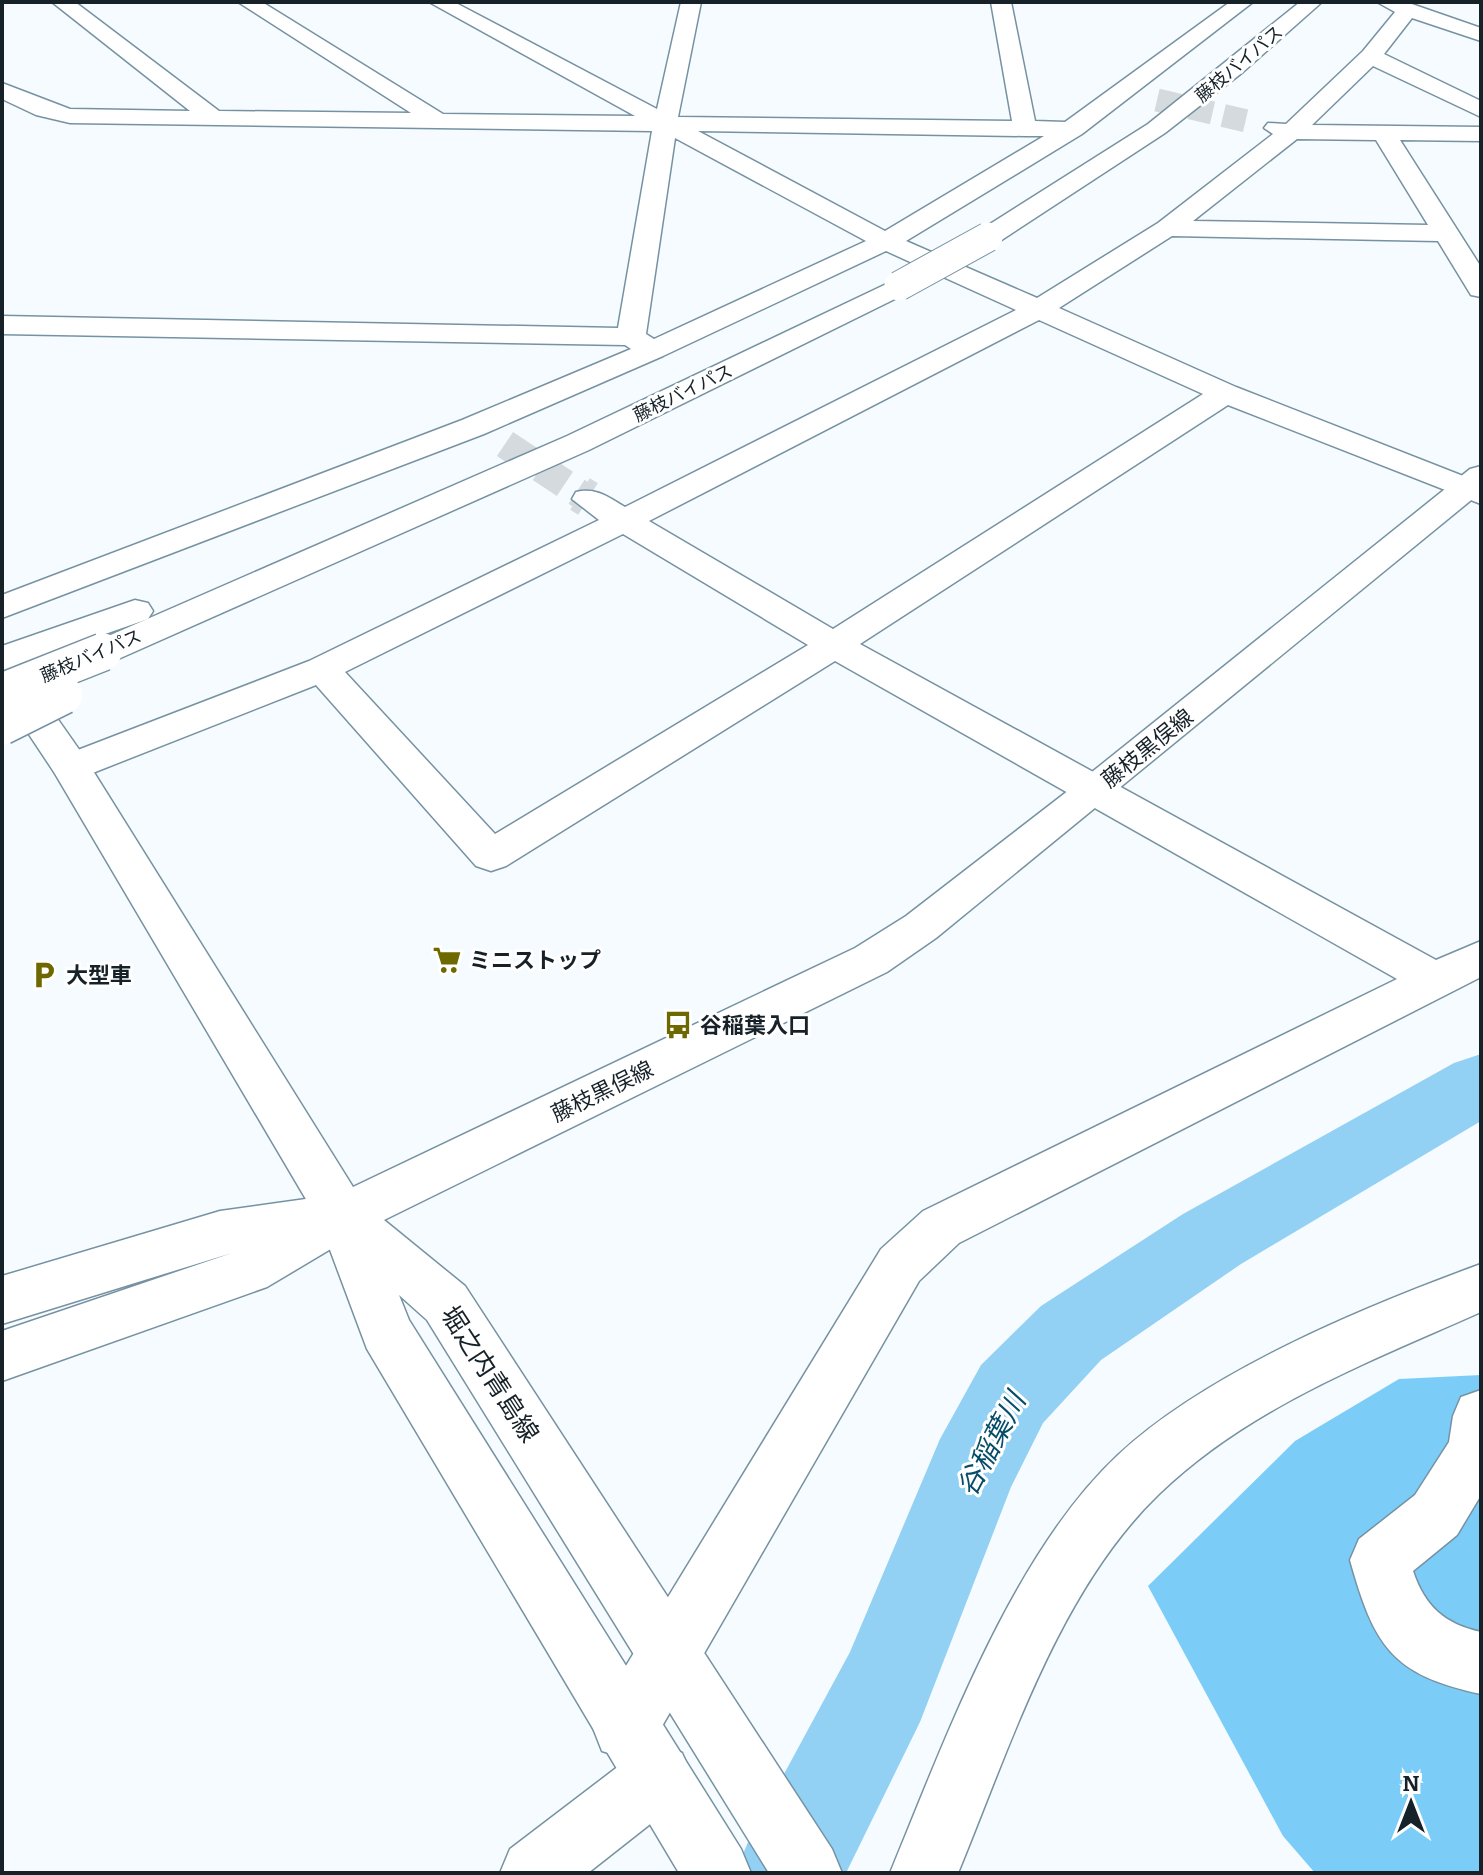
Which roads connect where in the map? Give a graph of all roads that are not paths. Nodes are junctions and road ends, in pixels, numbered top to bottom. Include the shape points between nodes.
1 (62, 2) edge
2 (248, 2) edge
3 (439, 2) edge
4 (691, 2) edge
5 (1001, 2) edge
6 (1243, 2) edge
7 (1312, 2) edge
8 (1398, 5) edge
9 (1481, 35) edge
10 (1371, 56) junction
11 (2, 90) edge
12 (1126, 93) junction
13 (1157, 100) tunnel mouth
14 (1481, 110) edge
15 (2, 115) edge
16 (70, 116) junction
17 (211, 116) junction
18 (437, 120) junction
19 (1255, 123) tunnel mouth
20 (665, 124) junction
21 (1025, 129) junction
22 (1074, 129) junction
23 (1291, 132) junction
24 (1384, 134) junction
25 (1481, 134) edge
26 (1167, 228) junction
27 (1446, 233) junction
28 (885, 241) junction
29 (1481, 289) edge
30 (1036, 311) junction
31 (2, 325) edge
32 (642, 344) junction
33 (1225, 393) junction
34 (473, 427) junction
35 (578, 443) junction
36 (505, 444) tunnel mouth
37 (1476, 486) edge
38 (588, 499) tunnel mouth
39 (627, 519) junction
40 (2, 607) edge
41 (834, 645) junction
42 (91, 655) junction
43 (2, 659) edge
44 (2, 666) edge
45 (322, 669) junction
46 (2, 692) edge
47 (2, 726) edge
48 (71, 767) junction
49 (1096, 790) junction
50 (1459, 969) edge
51 (343, 1216) junction
52 (1481, 1287) edge
53 (2, 1300) edge
54 (2, 1356) edge
55 (1481, 1416) edge
56 (670, 1653) junction
57 (1481, 1663) edge
58 (642, 1752) junction
59 (559, 1865) edge
60 (714, 1868) edge
61 (808, 1873) edge
62 (924, 1873) edge

1 - 17 main road
2 - 18 main road
3 - 20 main road
4 - 20 main road
5 - 21 main road
6 - 12 main road
7 - 35 main road, 藤枝バイパス, bridge via 1218,85 1049,201 899,286
8 - 9 main road
8 - 10 main road
10 - 14 main road
10 - 23 main road
11 - 16 main road
12 - 13 main road
12 - 22 main road
15 - 16 main road
16 - 17 main road
17 - 18 main road
18 - 20 main road
19 - 23 main road
20 - 21 main road
20 - 28 main road
20 - 32 main road
21 - 22 main road
22 - 28 main road
23 - 24 main road
23 - 26 main road
24 - 25 main road
24 - 27 main road
26 - 27 main road
26 - 30 main road
27 - 29 main road
28 - 30 main road
28 - 32 main road
30 - 33 main road
30 - 39 main road
31 - 32 main road
32 - 34 main road
33 - 37 main road
33 - 41 main road
34 - 36 main road
34 - 40 main road
35 - 42 main road
35 - 42 main road via 360,555
37 - 49 main road, 藤枝黒俣線
38 - 39 main road
39 - 41 main road
39 - 45 main road
41 - 45 main road via 491,856
41 - 49 main road
42 - 43 main road
42 - 46 main road, 藤枝バイパス, bridge
42 - 47 main road, bridge
44 - 48 main road
45 - 48 main road
48 - 51 main road
49 - 50 main road
49 - 51 main road, 藤枝黒俣線 via 871,960
50 - 56 main road via 941,1227 900,1265
51 - 53 main road via 220,1233
51 - 54 main road via 248,1271
51 - 56 main road, 堀之内青島線 via 446,1303
51 - 58 main road via 386,1332
52 - 62 main road via 1287,1373 1216,1415 1138,1475 1088,1532 1029,1635
55 - 57 main road via 1476,1450 1436,1515 1380,1560 1390,1596 1414,1638 1451,1658
56 - 58 main road
56 - 61 main road, 堀之内青島線
58 - 59 main road
58 - 60 main road

